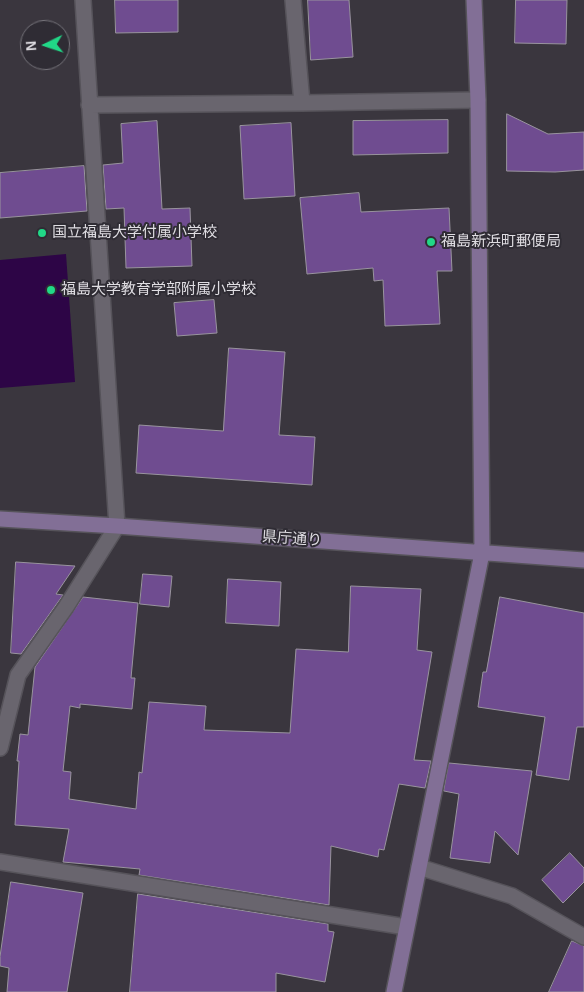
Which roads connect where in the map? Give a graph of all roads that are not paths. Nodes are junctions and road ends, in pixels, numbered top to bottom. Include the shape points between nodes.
1 (83, 0) edge
2 (293, 0) edge
3 (474, 0) edge
4 (478, 100) junction
5 (302, 104) junction
6 (89, 105) junction
7 (0, 519) edge
8 (118, 526) junction
9 (482, 553) junction
10 (584, 560) edge
11 (0, 748) edge
12 (0, 862) edge
13 (419, 867) junction
14 (406, 927) junction
15 (584, 937) edge
16 (394, 992) edge

1 - 6 street
2 - 5 street
3 - 4 street
4 - 5 street
4 - 9 street
5 - 6 street
6 - 8 street
7 - 8 street, 県庁通り
8 - 9 street, 県庁通り
8 - 11 street via 18,675
9 - 10 street, 県庁通り
9 - 13 street
12 - 14 street
13 - 14 street
13 - 15 street via 512,896
14 - 16 street

